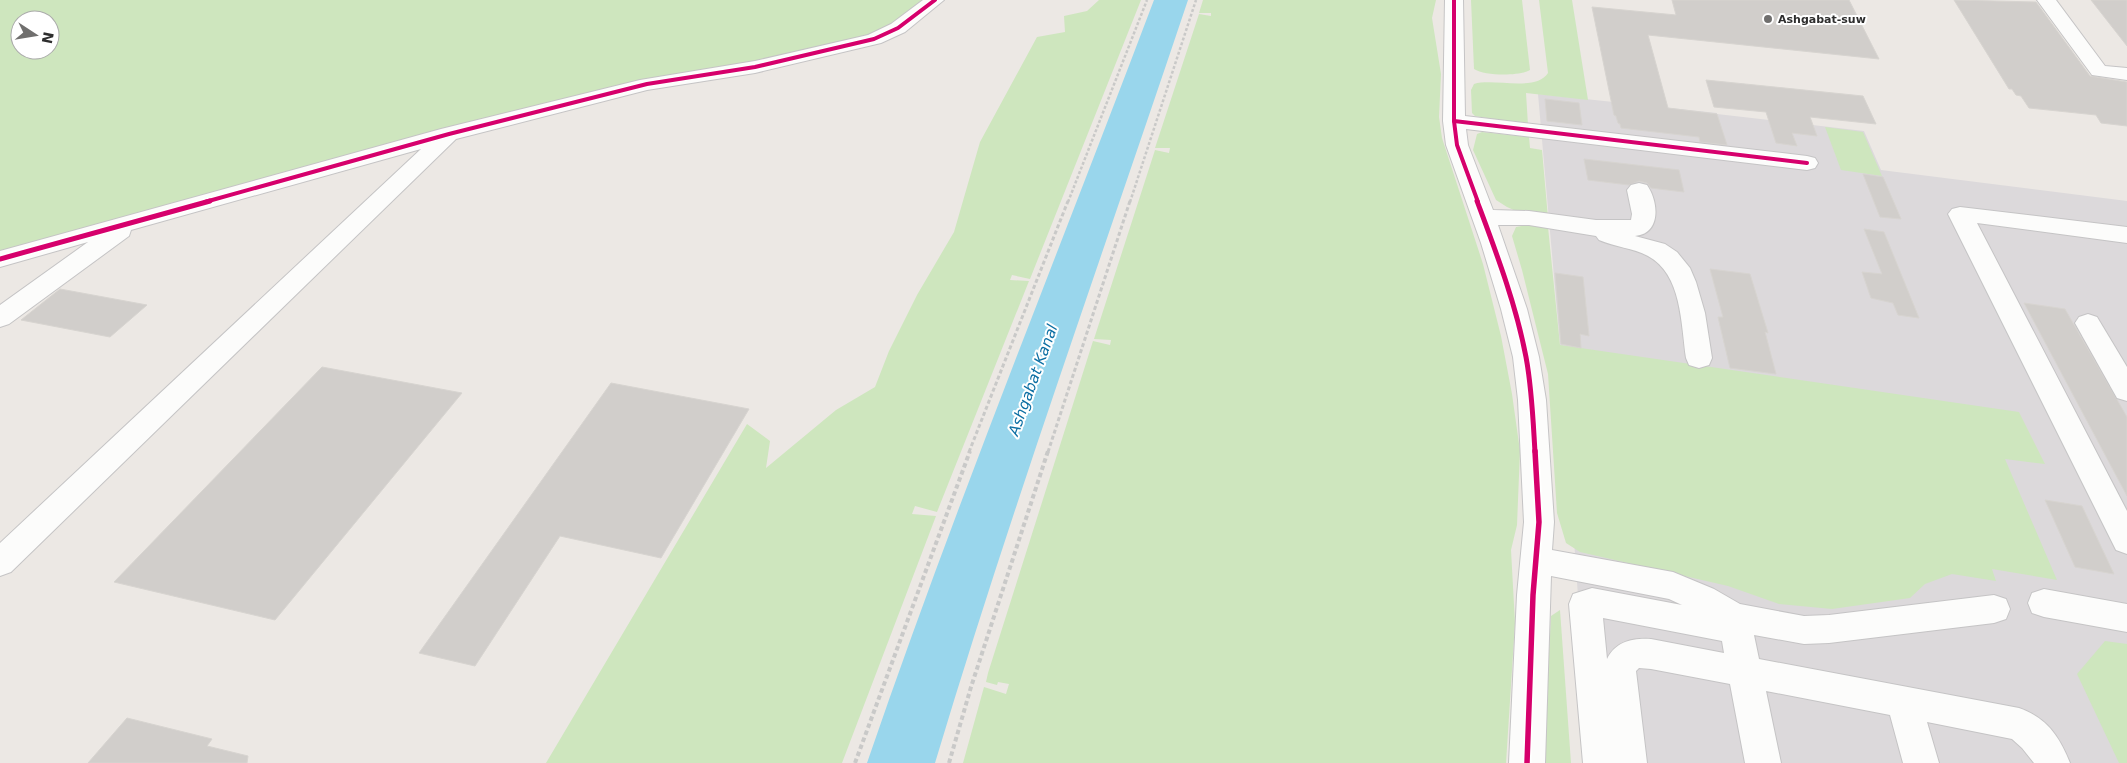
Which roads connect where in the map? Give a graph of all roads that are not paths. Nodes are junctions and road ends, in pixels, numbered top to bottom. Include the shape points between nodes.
1 (935, 0) edge
2 (1454, 0) edge
3 (2046, 0) edge
4 (2127, 74) edge
5 (1454, 121) junction
6 (449, 134) junction
7 (1808, 163) dead end
8 (1639, 190) dead end
9 (1483, 217) junction
10 (135, 220) junction
11 (2127, 235) edge
12 (1642, 237) junction
13 (0, 259) edge
14 (0, 318) edge
15 (2088, 323) dead end
16 (1699, 358) dead end
17 (2127, 390) edge
18 (2127, 541) edge
19 (1536, 560) junction
20 (0, 563) edge
21 (2044, 603) dead end
22 (1994, 609) dead end
23 (2127, 618) edge
24 (1736, 623) junction
25 (1745, 672) junction
26 (1903, 702) junction
27 (1527, 763) edge
28 (1601, 763) edge
29 (1629, 763) edge
30 (1763, 763) edge
31 (1921, 763) edge
32 (2052, 763) edge

1 - 6 street via 898,28 874,38 755,66 647,84
2 - 5 street
3 - 4 street via 2099,71
5 - 7 street
5 - 9 street via 1457,144
6 - 10 street
6 - 20 street
8 - 12 street via 1644,214
9 - 12 street via 1529,218 1596,228 1611,236
9 - 19 street via 1514,309 1526,357 1536,455 1539,522
10 - 13 street
10 - 14 street
11 - 18 street via 1960,214
12 - 16 street via 1681,272
15 - 17 street
19 - 24 street via 1673,586 1703,599
19 - 27 street
21 - 23 street
22 - 24 street via 1829,629 1804,630
24 - 25 street
24 - 28 street via 1592,602 1585,604
25 - 26 street
25 - 29 street via 1651,654 1627,656 1619,671
25 - 30 street
26 - 31 street
26 - 32 street via 2020,724 2040,741

